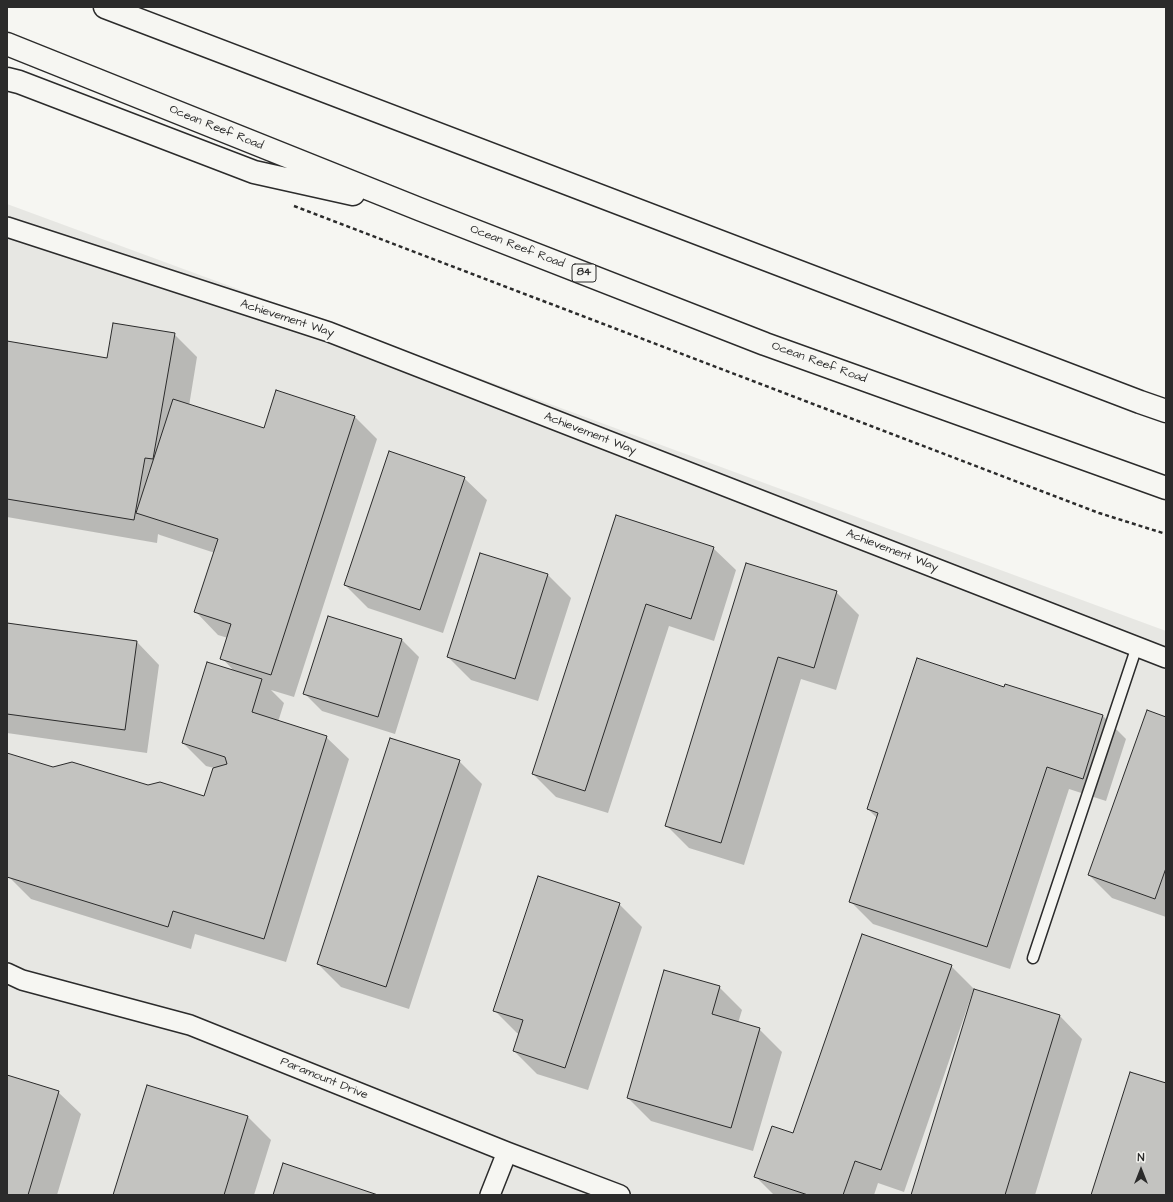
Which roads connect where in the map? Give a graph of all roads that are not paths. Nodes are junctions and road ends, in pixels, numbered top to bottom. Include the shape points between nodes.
1 (105, 7) edge
2 (7, 44) edge
3 (7, 79) edge
4 (419, 209) junction
5 (7, 227) edge
6 (1166, 411) edge
7 (1166, 488) edge
8 (1137, 646) junction
9 (1166, 658) edge
10 (1033, 958) dead end
11 (12, 978) edge
12 (507, 1152) junction
13 (490, 1195) edge
14 (620, 1195) edge

1 - 6 main road
2 - 4 main road, Ocean Reef Road / 84
3 - 4 main road via 254,172
4 - 7 main road, Ocean Reef Road / 84 via 764,344
5 - 8 street, Achievement Way via 329,332
8 - 9 street, Achievement Way
8 - 10 lane
11 - 12 street, Paramount Drive via 190,1025
12 - 13 street
12 - 14 street, Paramount Drive

